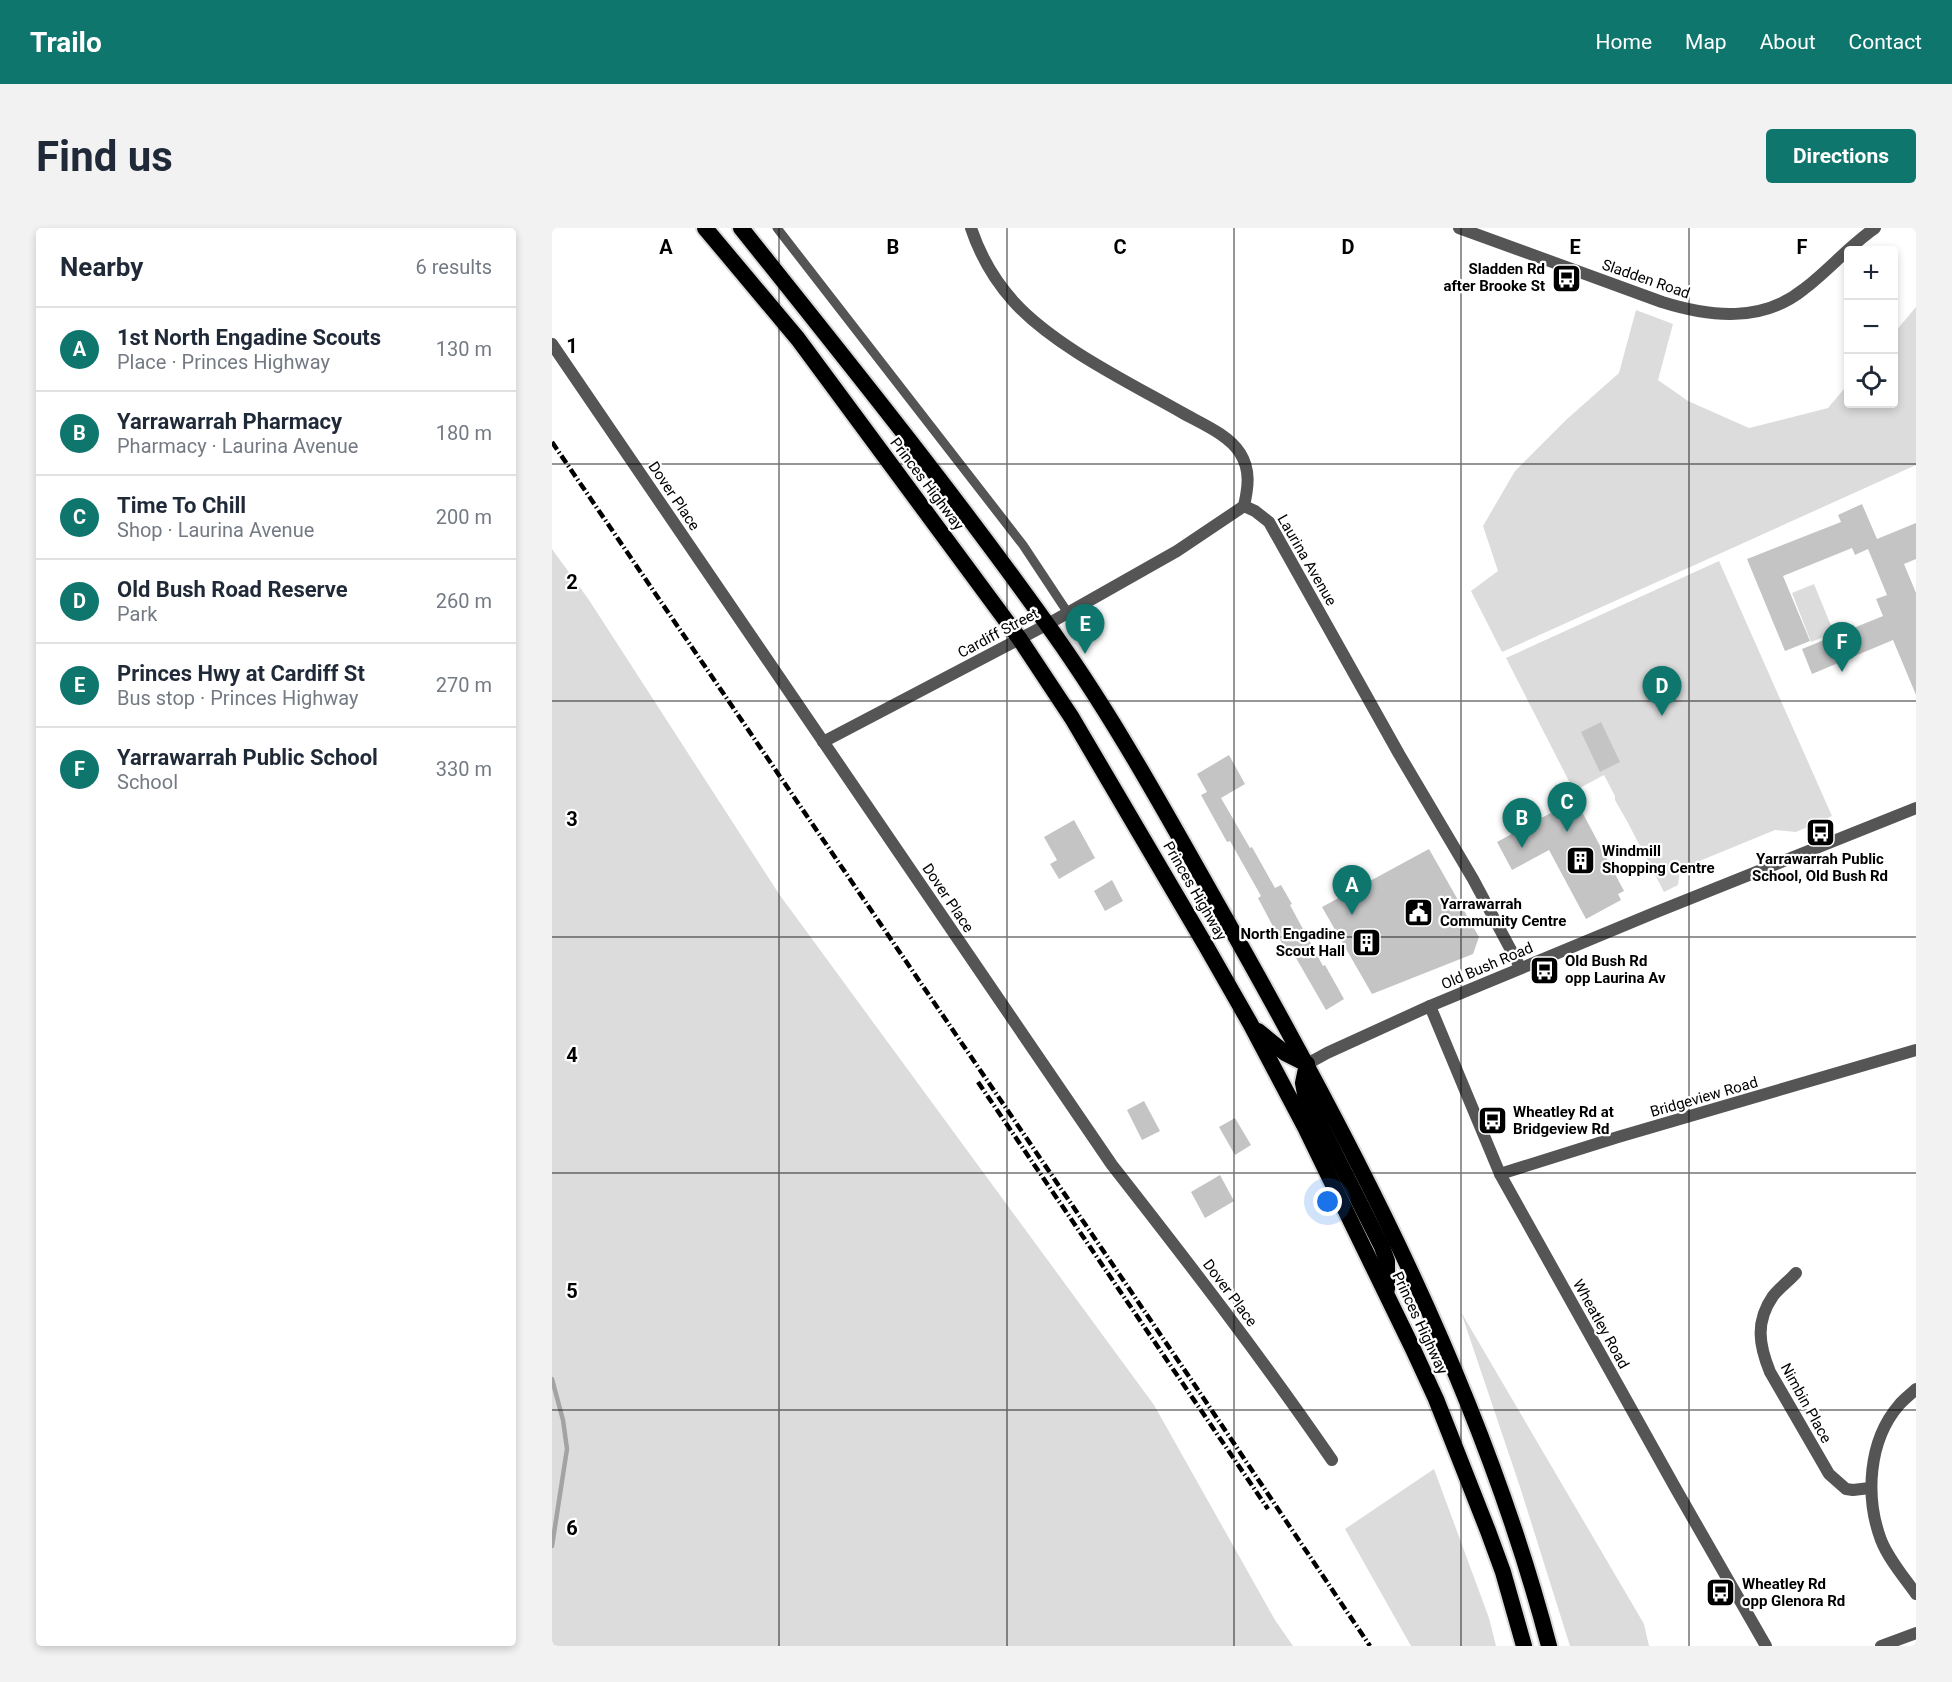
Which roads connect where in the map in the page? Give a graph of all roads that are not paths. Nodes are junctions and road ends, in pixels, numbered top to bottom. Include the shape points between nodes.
1 (705, 228) edge
2 (741, 228) edge
3 (777, 228) edge
4 (971, 228) edge
5 (1459, 228) edge
6 (1875, 228) edge
7 (552, 344) edge
8 (1244, 506) junction
9 (1068, 613) junction
10 (1048, 624) junction
11 (1019, 638) junction
12 (823, 742) junction
13 (1916, 808) edge
14 (1520, 968) junction
15 (1430, 1006) junction
16 (1250, 1023) junction
17 (1916, 1050) edge
18 (1307, 1064) junction
19 (1500, 1174) junction
20 (1796, 1273) dead end
21 (1387, 1293) junction
22 (1916, 1389) edge
23 (1332, 1460) dead end
24 (1870, 1488) junction
25 (1916, 1594) edge
26 (1916, 1633) edge
27 (1524, 1646) edge
28 (1549, 1646) edge
29 (1767, 1646) edge
30 (1881, 1646) edge

1 - 11 highway, Princes Highway via 798,339
2 - 10 highway, Princes Highway
3 - 9 lane via 1023,545
4 - 8 street via 1001,286 1050,335 1234,446 1247,469
5 - 6 street, Sladden Road via 1662,302 1722,315 1749,314 1803,291
7 - 12 street, Dover Place
8 - 9 street, Cardiff Street via 1177,551
8 - 14 street, Laurina Avenue via 1269,522
9 - 10 street, Cardiff Street
10 - 11 street, Cardiff Street
10 - 18 highway, Princes Highway via 1145,777
11 - 12 street, Cardiff Street
11 - 16 highway, Princes Highway via 1121,799
12 - 23 street, Dover Place via 1112,1165 1281,1386
13 - 14 street, Old Bush Road
14 - 15 street, Old Bush Road
15 - 18 street, Old Bush Road
15 - 19 street, Wheatley Road
16 - 18 highway via 1285,1053
16 - 21 highway, Princes Highway
17 - 19 street, Bridgeview Road
18 - 21 highway via 1305,1094 1382,1247 1387,1261
18 - 28 highway, Princes Highway via 1424,1298 1461,1384 1513,1526
19 - 29 street, Wheatley Road
20 - 24 street, Nimbin Place via 1773,1296 1767,1308 1761,1323 1763,1354 1829,1474 1846,1489
21 - 27 highway, Princes Highway via 1436,1399 1488,1531
22 - 24 street via 1899,1405 1885,1427
24 - 25 street via 1882,1541
26 - 30 street

